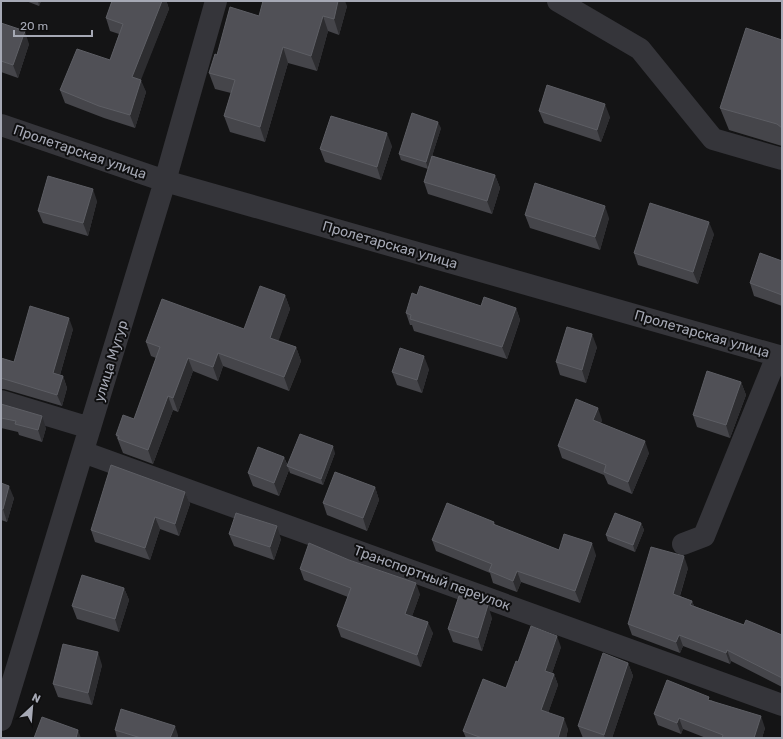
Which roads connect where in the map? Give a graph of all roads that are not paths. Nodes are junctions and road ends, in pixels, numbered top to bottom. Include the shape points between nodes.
1 (216, 1) edge
2 (558, 1) edge
3 (1, 125) edge
4 (782, 159) edge
5 (166, 181) junction
6 (780, 357) edge
7 (1, 401) edge
8 (90, 428) junction
9 (83, 452) junction
10 (684, 544) dead end
11 (782, 705) edge
12 (1, 720) edge

1 - 5 street, улица Мугур
2 - 4 street via 640,50 713,138
3 - 5 street, Пролетарская улица
5 - 6 street, Пролетарская улица
5 - 8 street, улица Мугур
6 - 10 street via 704,536
7 - 8 street
8 - 9 street, улица Мугур
9 - 11 street, Транспортный переулок
9 - 12 street, улица Мугур

